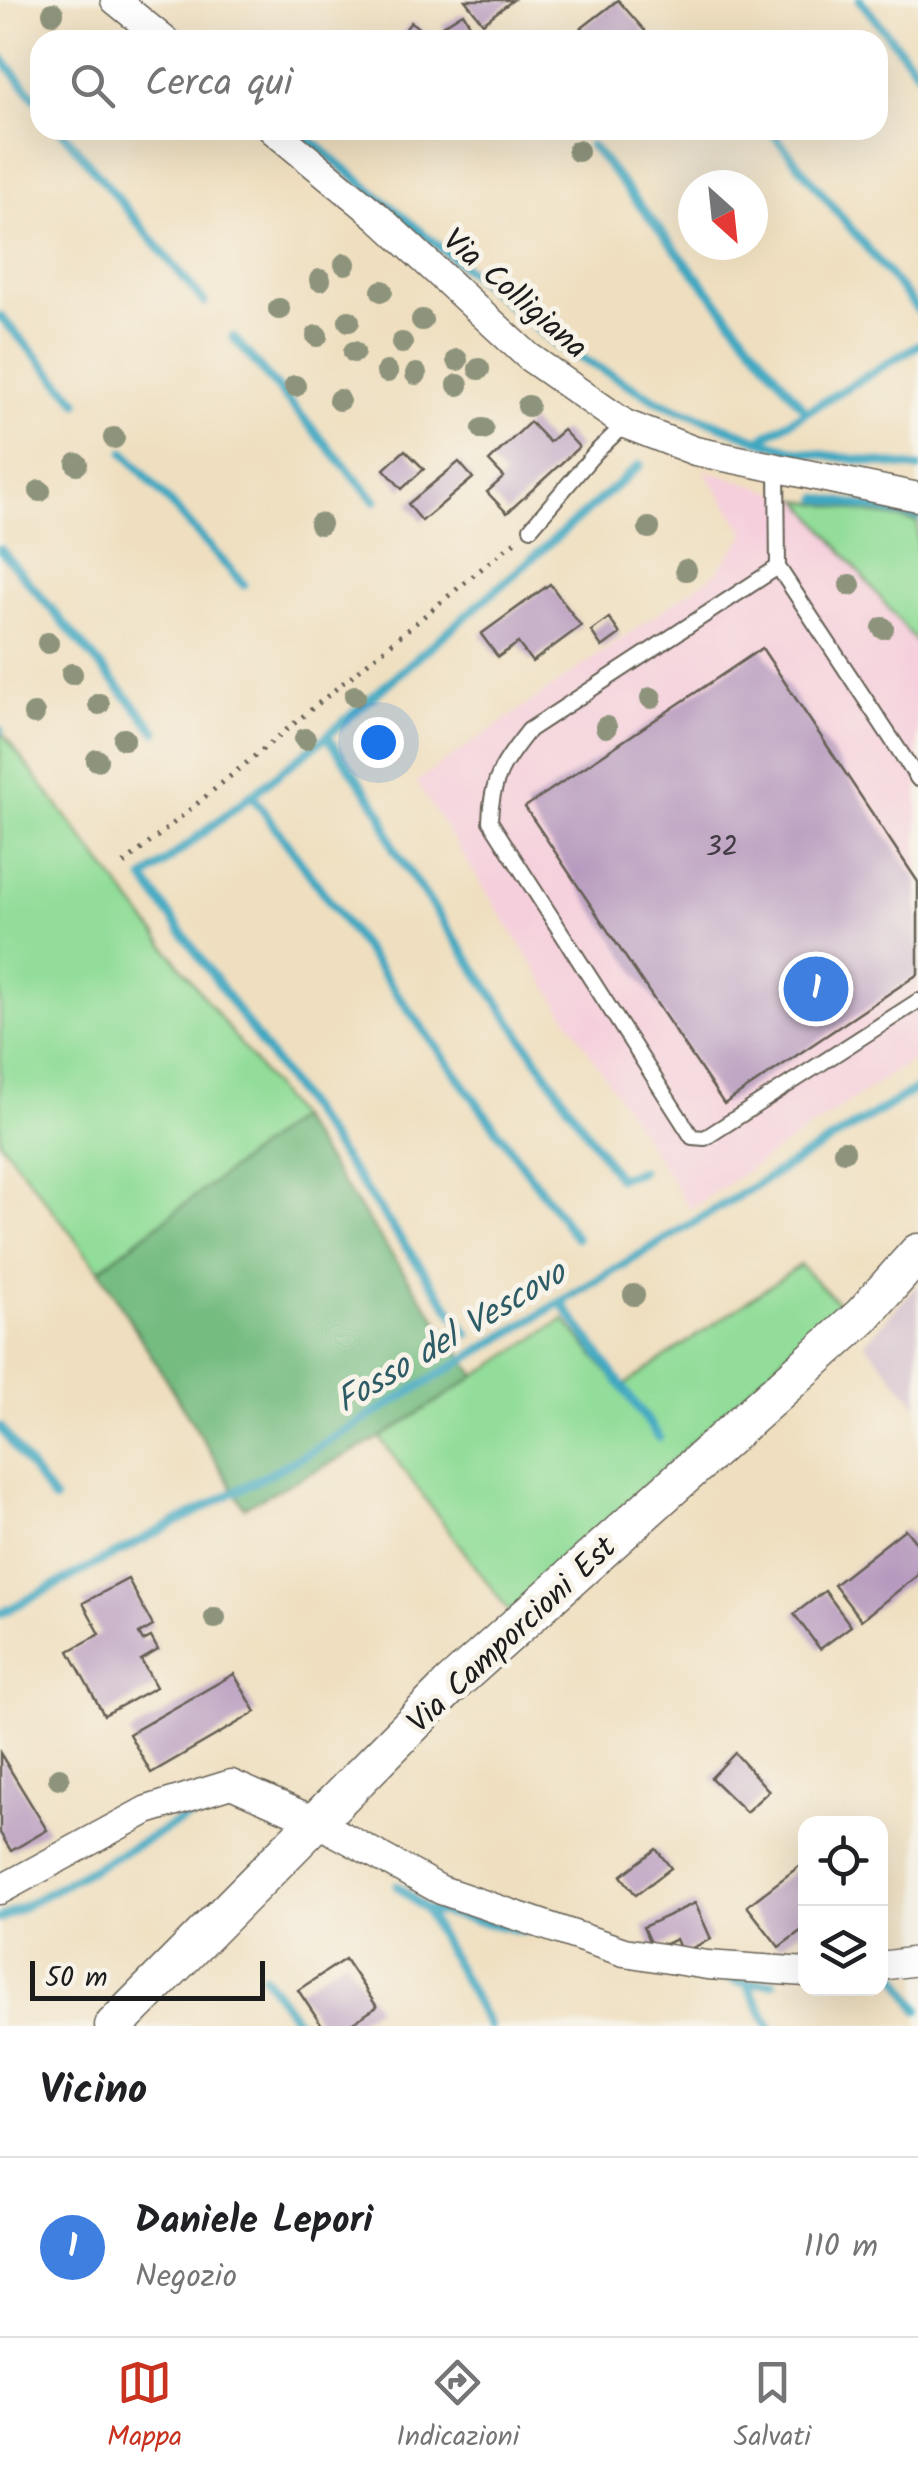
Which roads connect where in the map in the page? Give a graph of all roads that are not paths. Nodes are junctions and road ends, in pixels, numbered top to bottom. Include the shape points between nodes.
1 (115, 0) edge
2 (152, 30) edge
3 (284, 140) edge
4 (625, 424) junction
5 (777, 468) junction
6 (918, 498) edge
7 (531, 528) road end
8 (778, 567) junction
9 (918, 779) edge
10 (918, 1001) edge
11 (918, 1253) edge
12 (315, 1821) junction
13 (0, 1890) edge
14 (918, 1961) edge
15 (888, 1965) edge
16 (798, 1971) edge
17 (114, 2026) edge

1 - 2 street
3 - 4 street, Via Colligiana via 529,357
4 - 5 street, Via Colligiana via 696,452
4 - 7 lane
5 - 6 street, Via Colligiana
5 - 8 lane
8 - 9 lane
8 - 10 lane via 529,730 503,763 490,796 490,821 692,1137 705,1138
11 - 12 main road, Via Camporcioni Est via 862,1316 450,1687
12 - 13 street via 231,1784 146,1810
12 - 16 street via 441,1890 624,1952
12 - 17 main road, Via Camporcioni Est
14 - 15 street

